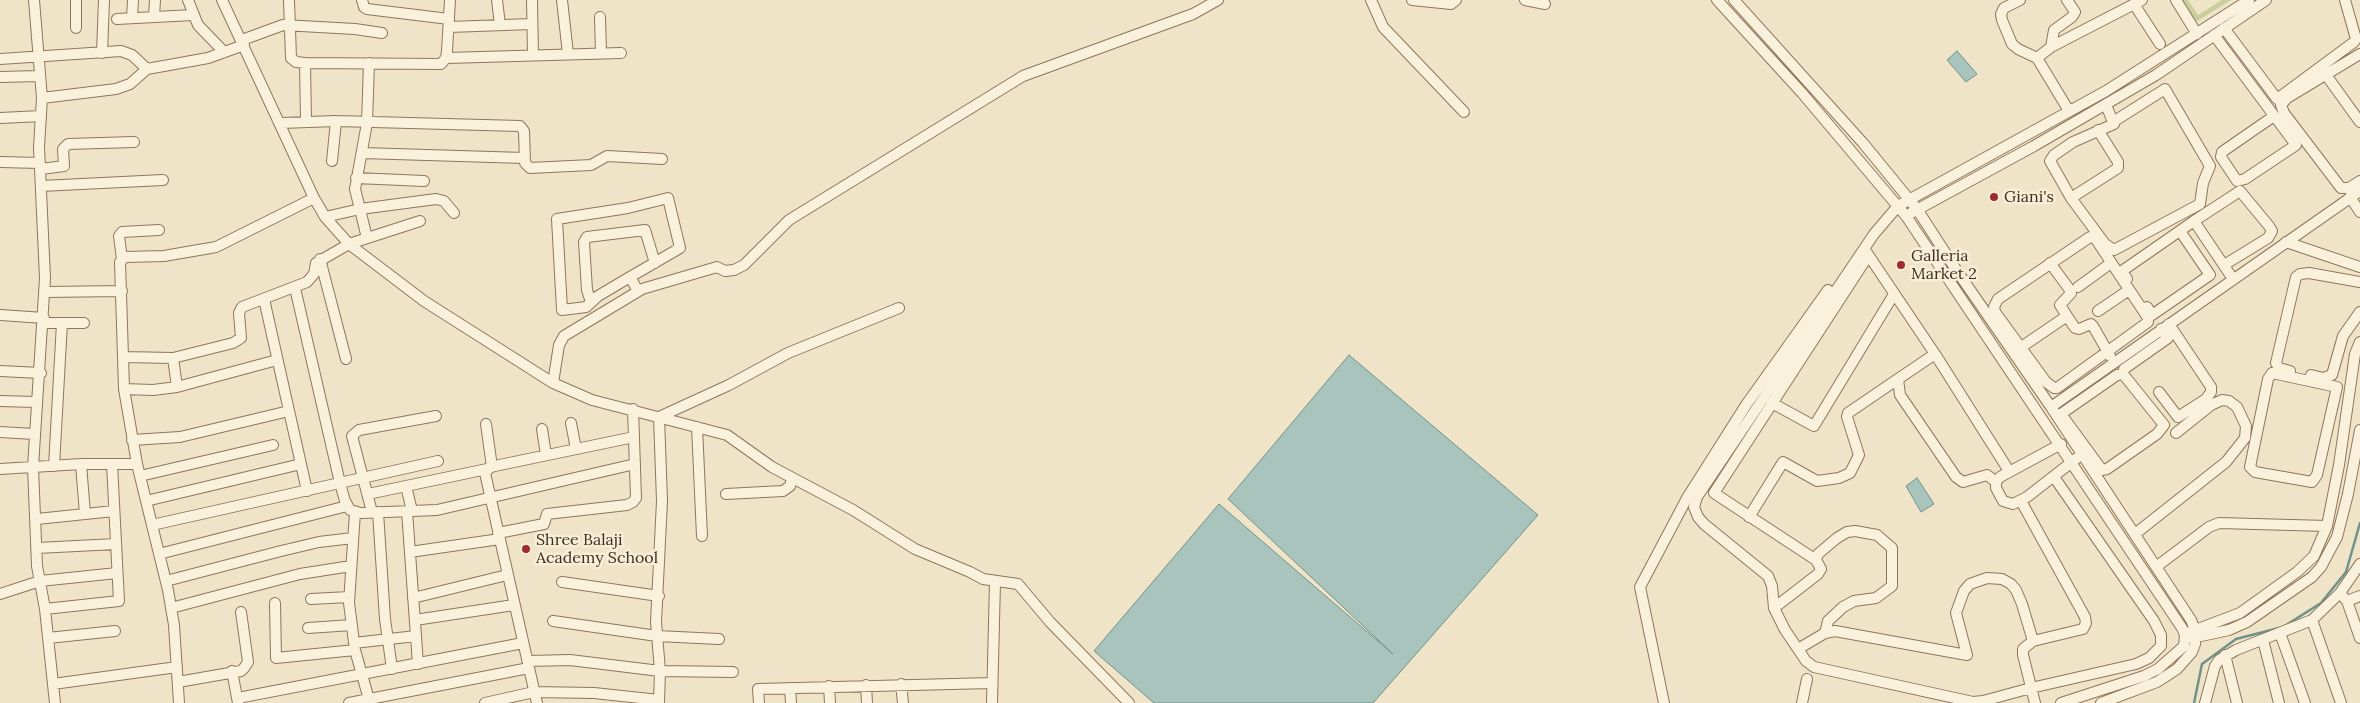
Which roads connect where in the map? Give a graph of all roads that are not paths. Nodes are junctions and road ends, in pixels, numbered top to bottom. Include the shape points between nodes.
1 (34, 0) edge
2 (76, 0) edge
3 (104, 0) edge
4 (133, 0) edge
5 (155, 0) edge
6 (188, 0) edge
7 (222, 0) edge
8 (289, 0) edge
9 (362, 0) edge
10 (450, 0) edge
11 (497, 0) edge
12 (532, 0) edge
13 (562, 0) edge
14 (1218, 0) edge
15 (1370, 0) edge
16 (1412, 0) edge
17 (1456, 0) edge
18 (1525, 0) edge
19 (1717, 0) edge
20 (1734, 0) edge
21 (2020, 0) edge
22 (2067, 0) edge
23 (2176, 0) edge
24 (2249, 0) edge
25 (2266, 0) edge
26 (2345, 0) edge
27 (2138, 2) edge
28 (1545, 4) dead end
29 (193, 16) junction
30 (154, 17) junction
31 (600, 17) dead end
32 (132, 18) junction
33 (117, 19) dead end
34 (449, 23) junction
35 (532, 24) junction
36 (500, 25) junction
37 (290, 26) junction
38 (76, 28) dead end
39 (2224, 28) junction
40 (382, 33) dead end
41 (2197, 34) junction
42 (2214, 35) junction
43 (243, 42) junction
44 (2160, 44) dead end
45 (2050, 47) junction
46 (224, 52) junction
47 (621, 52) dead end
48 (102, 53) junction
49 (601, 53) junction
50 (568, 54) junction
51 (2360, 54) edge
52 (533, 55) junction
53 (38, 56) junction
54 (446, 58) junction
55 (2038, 58) junction
56 (0, 59) edge
57 (306, 63) junction
58 (369, 63) junction
59 (147, 68) junction
60 (2326, 75) junction
61 (39, 76) junction
62 (0, 77) edge
63 (42, 98) junction
64 (2106, 104) junction
65 (2069, 111) junction
66 (1464, 112) dead end
67 (41, 116) junction
68 (2274, 116) junction
69 (0, 118) edge
70 (306, 121) junction
71 (336, 121) junction
72 (2113, 122) junction
73 (2360, 122) edge
74 (281, 123) junction
75 (367, 123) junction
76 (2098, 130) junction
77 (2026, 135) junction
78 (134, 142) dead end
79 (2034, 146) junction
80 (362, 153) junction
81 (524, 158) junction
82 (662, 159) dead end
83 (332, 161) dead end
84 (0, 162) edge
85 (40, 166) junction
86 (356, 178) junction
87 (163, 180) dead end
88 (2360, 181) edge
89 (424, 182) dead end
90 (41, 186) junction
91 (2360, 191) edge
92 (2350, 197) junction
93 (314, 198) junction
94 (2071, 198) junction
95 (1909, 199) junction
96 (1895, 203) junction
97 (360, 209) junction
98 (1917, 210) junction
99 (2360, 212) edge
100 (454, 213) dead end
101 (1906, 216) junction
102 (325, 217) junction
103 (420, 221) dead end
104 (2194, 221) junction
105 (158, 230) dead end
106 (2180, 231) junction
107 (367, 238) junction
108 (2286, 242) junction
109 (349, 244) junction
110 (1866, 252) junction
111 (122, 259) junction
112 (320, 259) junction
113 (655, 263) junction
114 (2050, 263) junction
115 (2111, 263) junction
116 (2224, 266) junction
117 (2360, 267) edge
118 (2210, 275) junction
119 (630, 277) junction
120 (2233, 279) junction
121 (2360, 282) edge
122 (2078, 287) dead end
123 (295, 288) junction
124 (2220, 288) junction
125 (2129, 290) junction
126 (122, 291) junction
127 (638, 291) junction
128 (45, 292) junction
129 (1894, 294) junction
130 (264, 299) junction
131 (591, 302) junction
132 (899, 308) dead end
133 (2098, 311) dead end
134 (2360, 312) edge
135 (0, 315) edge
136 (2067, 316) junction
137 (44, 320) junction
138 (62, 323) junction
139 (84, 323) dead end
140 (2165, 327) junction
141 (2172, 336) junction
142 (2343, 336) junction
143 (2359, 343) edge
144 (2018, 349) junction
145 (2111, 349) junction
146 (1935, 354) junction
147 (123, 357) junction
148 (173, 358) junction
149 (346, 359) dead end
150 (277, 360) junction
151 (2118, 360) junction
152 (2124, 369) dead end
153 (2103, 370) junction
154 (0, 371) edge
155 (41, 373) junction
156 (1898, 379) junction
157 (2110, 380) junction
158 (553, 383) junction
159 (177, 387) junction
160 (124, 389) junction
161 (2159, 392) dead end
162 (0, 401) edge
163 (36, 402) junction
164 (1772, 403) junction
165 (2051, 407) junction
166 (633, 409) junction
167 (289, 411) junction
168 (2331, 411) junction
169 (2346, 415) junction
170 (436, 416) dead end
171 (659, 417) junction
172 (571, 423) dead end
173 (486, 424) dead end
174 (697, 428) junction
175 (542, 429) dead end
176 (2360, 430) edge
177 (0, 432) edge
178 (2176, 432) dead end
179 (34, 434) junction
180 (634, 437) junction
181 (132, 440) junction
182 (2061, 444) junction
183 (273, 445) dead end
184 (2324, 447) junction
185 (576, 449) junction
186 (2341, 452) junction
187 (2085, 453) junction
188 (546, 455) junction
189 (438, 461) dead end
190 (2072, 461) junction
191 (81, 464) junction
192 (112, 464) junction
193 (137, 464) junction
194 (301, 464) junction
195 (635, 464) junction
196 (54, 466) junction
197 (33, 467) junction
198 (490, 468) junction
199 (0, 469) edge
200 (2009, 471) junction
201 (140, 476) junction
202 (2054, 477) junction
203 (362, 478) junction
204 (792, 478) junction
205 (1996, 482) junction
206 (340, 483) junction
207 (406, 486) junction
208 (307, 491) junction
209 (368, 494) junction
210 (726, 494) dead end
211 (491, 498) junction
212 (2021, 500) junction
213 (146, 501) junction
214 (351, 509) junction
215 (114, 511) junction
216 (409, 511) junction
217 (375, 512) junction
218 (85, 514) junction
219 (1749, 517) junction
220 (37, 519) junction
221 (152, 525) junction
222 (2327, 526) junction
223 (2135, 534) junction
224 (499, 536) junction
225 (702, 536) dead end
226 (353, 538) junction
227 (116, 544) junction
228 (37, 548) junction
229 (410, 552) junction
230 (159, 554) junction
231 (1816, 560) junction
232 (2360, 564) edge
233 (351, 566) junction
234 (2156, 568) junction
235 (117, 574) junction
236 (507, 575) junction
237 (40, 581) junction
238 (166, 581) junction
239 (562, 582) dead end
240 (995, 582) junction
241 (0, 594) edge
242 (349, 596) junction
243 (658, 596) junction
244 (2360, 596) edge
245 (2344, 597) junction
246 (413, 598) junction
247 (310, 599) dead end
248 (275, 603) dead end
249 (514, 605) junction
250 (171, 608) junction
251 (1774, 608) junction
252 (45, 609) junction
253 (241, 612) dead end
254 (414, 620) junction
255 (2312, 620) junction
256 (553, 621) dead end
257 (352, 625) junction
258 (308, 628) dead end
259 (114, 631) dead end
260 (1825, 633) junction
261 (2196, 633) junction
262 (2280, 633) junction
263 (416, 636) junction
264 (657, 636) junction
265 (2185, 637) junction
266 (48, 638) junction
267 (2360, 638) edge
268 (388, 639) junction
269 (719, 639) dead end
270 (2263, 640) junction
271 (2033, 641) junction
272 (523, 643) junction
273 (355, 646) junction
274 (1798, 649) junction
275 (2225, 655) junction
276 (418, 664) junction
277 (528, 665) junction
278 (177, 667) junction
279 (392, 669) junction
280 (232, 671) junction
281 (660, 671) junction
282 (733, 672) dead end
283 (362, 675) junction
284 (1807, 679) dead end
285 (178, 682) junction
286 (991, 683) junction
287 (53, 684) junction
288 (901, 684) junction
289 (866, 685) junction
290 (829, 686) junction
291 (790, 688) junction
292 (2031, 688) junction
293 (534, 692) junction
294 (238, 700) edge
295 (369, 701) edge
296 (659, 702) edge
297 (55, 703) edge
298 (179, 703) edge
299 (349, 703) edge
300 (485, 703) edge
301 (537, 703) edge
302 (759, 703) edge
303 (792, 703) edge
304 (830, 703) edge
305 (867, 703) edge
306 (903, 703) edge
307 (992, 703) edge
308 (1129, 703) edge
309 (1664, 703) edge
310 (1802, 703) edge
311 (2035, 703) edge
312 (2062, 703) edge
313 (2102, 703) edge
314 (2205, 703) edge
315 (2237, 703) edge
316 (2278, 703) edge
317 (2305, 703) edge
318 (2341, 703) edge

1 - 53 street
2 - 38 street
3 - 48 street
4 - 32 street
5 - 30 street
6 - 29 street
7 - 43 street
8 - 37 street
9 - 34 street via 367,9
10 - 34 street
11 - 36 street
12 - 35 street
13 - 50 street
14 - 127 street via 1193,14 1023,76 789,220 734,270 725,271 717,267
15 - 66 street via 1383,27
16 - 17 street via 1451,4
18 - 28 street
19 - 96 street via 1802,93
20 - 95 street
21 - 55 street via 2004,8 2002,20 2012,44
22 - 45 street via 2075,12 2054,30
23 - 41 street
24 - 41 street
25 - 39 street
26 - 39 street via 2356,39 2354,42 2277,99
27 - 44 street
27 - 45 street
29 - 30 street
29 - 46 street
30 - 32 street
31 - 49 street
32 - 33 street
34 - 36 street
34 - 54 street
35 - 36 street
35 - 52 street
37 - 40 street
37 - 43 street via 283,25
37 - 57 street via 291,58
39 - 42 street
41 - 65 street
42 - 64 street
42 - 68 street
43 - 46 street
43 - 74 street
45 - 55 street
46 - 59 street via 208,58
47 - 49 street
48 - 53 street
48 - 59 street via 127,52
49 - 50 street
50 - 52 street
51 - 60 street
52 - 54 street
53 - 56 street
53 - 61 street
54 - 58 street via 436,64
55 - 65 street
57 - 58 street
57 - 70 street
58 - 75 street
59 - 63 street via 130,84 116,89
60 - 73 street
60 - 88 street via 2280,105 2341,188 2349,188
61 - 62 street
61 - 63 street
63 - 67 street
64 - 72 street
64 - 79 street
65 - 77 street
67 - 69 street
67 - 85 street
68 - 68 street via 2222,152 2221,157 2237,181 2295,148
70 - 71 street
70 - 74 street
71 - 75 street
71 - 83 street
72 - 76 street
72 - 94 street via 2165,89 2209,162 2200,204 2114,250 2105,244
74 - 93 street
75 - 80 street
75 - 81 street via 520,126 524,131
76 - 94 street via 2118,162 2118,168
76 - 94 street via 2063,148 2050,160
77 - 79 street
77 - 95 street
78 - 85 street via 68,144 64,149 64,166
79 - 98 street
80 - 81 street
80 - 86 street
81 - 82 street via 524,163 530,168 591,165 607,156
84 - 85 street
85 - 90 street
86 - 89 street
86 - 97 street
87 - 90 street
90 - 128 street
91 - 92 street
92 - 99 street
92 - 108 street
93 - 102 street
93 - 111 street via 216,247
95 - 96 street
95 - 98 street
96 - 101 street
96 - 110 street
96 - 309 street via 1746,405 1687,498 1640,587
97 - 100 street via 436,198 444,201
97 - 102 street
97 - 107 street
98 - 101 street
98 - 144 street via 1956,271
101 - 182 street
102 - 109 street
103 - 107 street
104 - 106 street
104 - 116 street
104 - 116 street via 2240,191 2269,226 2272,231 2268,238
105 - 111 street via 122,232 119,236
106 - 118 street
106 - 118 street via 2122,271 2152,315
107 - 109 street
108 - 117 street
108 - 120 street
109 - 112 street
109 - 158 street via 424,301
110 - 129 street
110 - 164 street
110 - 251 street via 1697,497 1694,508 1698,517 1768,576
111 - 126 street
112 - 123 street via 314,266 312,279
112 - 149 street
113 - 119 street
113 - 131 street via 645,230 587,237 584,242 587,290
113 - 131 street via 680,248 668,198 557,219 562,310 586,307
114 - 115 street via 2090,237 2095,238
114 - 136 street via 2071,293 2060,305
114 - 144 street via 1996,302 1995,312
115 - 122 street
115 - 125 street
116 - 120 street
118 - 124 street
119 - 127 street
119 - 131 street
120 - 124 street
121 - 142 street via 2309,273 2296,277 2276,366 2329,377
123 - 130 street
123 - 206 street
124 - 140 street
125 - 133 street
125 - 145 street via 2148,322
126 - 128 street
126 - 147 street
127 - 158 street via 564,336 559,345
128 - 137 street
129 - 146 street
129 - 164 street via 1814,426
130 - 148 street via 240,309 242,334 238,340
130 - 150 street
132 - 171 street via 788,353
134 - 142 street
135 - 137 street
136 - 144 street
136 - 145 street via 2075,328 2094,326
137 - 138 street
137 - 155 street
138 - 139 street
138 - 196 street
140 - 141 street
140 - 151 street
141 - 152 street
141 - 161 street via 2211,387 2211,392 2206,399 2178,417
142 - 143 street
143 - 169 street
144 - 145 street via 2046,382 2057,388
144 - 165 street
145 - 151 street
146 - 156 street
146 - 200 street
147 - 148 street
147 - 160 street
148 - 159 street
150 - 159 street
150 - 167 street
151 - 153 street
153 - 157 street
153 - 165 street
154 - 155 street
155 - 163 street
156 - 205 street via 1900,395 1956,478 1963,482 1987,475
156 - 219 street via 1848,413 1860,455 1850,473 1817,481 1783,462
157 - 187 street via 2061,414
157 - 187 street via 2117,375 2126,377 2164,425 2157,434 2107,469 2102,470
158 - 166 street via 592,400
159 - 160 street
160 - 181 street
162 - 163 street
163 - 179 street
164 - 219 street via 1714,493
165 - 187 street
166 - 171 street
166 - 180 street
167 - 181 street via 180,437
167 - 194 street
168 - 169 street
168 - 184 street
168 - 184 street via 2336,387 2271,374 2250,467 2255,472 2312,482
169 - 186 street
170 - 203 street via 354,433 352,440
171 - 174 street
171 - 243 street via 662,501
172 - 185 street
173 - 198 street
174 - 204 street via 726,435
174 - 225 street
175 - 188 street
176 - 261 street via 2337,537 2321,567 2312,577 2247,622 2229,630
177 - 179 street
178 - 223 street via 2222,400 2237,407 2246,426 2246,438 2226,462
179 - 197 street
180 - 185 street
180 - 195 street
181 - 193 street
182 - 190 street
182 - 200 street
183 - 201 street
184 - 186 street
185 - 188 street
186 - 222 street
187 - 190 street
187 - 223 street
188 - 198 street
189 - 203 street
190 - 202 street
190 - 265 street
191 - 192 street
191 - 196 street
191 - 218 street
192 - 193 street
192 - 215 street
193 - 201 street
194 - 208 street
194 - 213 street
195 - 211 street
195 - 224 street via 636,498 628,505 547,514 544,524
196 - 197 street
197 - 199 street
197 - 220 street
198 - 207 street
198 - 211 street via 485,473
200 - 205 street
201 - 213 street
202 - 212 street
202 - 292 street via 2154,621 2162,640 2156,652 2136,664
203 - 206 street
203 - 209 street
204 - 210 street via 790,486 783,491
204 - 240 street via 853,510 915,549
205 - 212 street via 2004,501 2009,504
206 - 208 street
206 - 214 street
207 - 209 street
207 - 216 street
208 - 221 street
209 - 217 street
211 - 216 street via 437,510
211 - 224 street
212 - 271 street via 2086,623 2075,632
213 - 221 street
214 - 217 street
214 - 226 street
214 - 230 street
215 - 218 street
215 - 227 street
216 - 217 street
216 - 229 street
217 - 268 street
218 - 220 street
219 - 231 street
220 - 228 street
221 - 230 street
222 - 234 street via 2219,523 2209,527
222 - 261 street via 2314,556 2297,572 2240,613
223 - 234 street
224 - 229 street
224 - 236 street
226 - 233 street
226 - 238 street via 319,542
227 - 228 street
227 - 235 street
228 - 237 street
229 - 246 street
230 - 238 street
231 - 251 street via 1821,569 1818,574
231 - 260 street via 1828,546 1855,530 1877,535 1889,544 1893,554 1892,586 1876,598 1854,600 1844,607 1828,622
232 - 245 street
233 - 242 street
233 - 250 street via 300,574
234 - 261 street via 2191,620
235 - 237 street
235 - 252 street via 119,600
236 - 246 street
236 - 249 street
237 - 241 street
237 - 252 street
238 - 250 street
239 - 243 street
240 - 286 street
240 - 308 street via 1018,584 1050,622
242 - 247 street
242 - 257 street
243 - 264 street
244 - 245 street
245 - 255 street
245 - 267 street
246 - 254 street
248 - 273 street via 276,658
249 - 254 street
249 - 272 street
250 - 278 street
251 - 274 street
252 - 266 street
253 - 280 street via 248,662 241,670
254 - 263 street
255 - 262 street
255 - 318 street
256 - 264 street
257 - 258 street
257 - 273 street
259 - 266 street
260 - 271 street via 1844,632 1967,655 1956,613 1970,584 1987,578 2002,579 2016,590
260 - 274 street
261 - 265 street
261 - 313 street via 2192,652 2166,676
262 - 270 street
262 - 317 street
263 - 268 street
263 - 276 street
264 - 269 street
264 - 281 street
265 - 312 street via 2180,651 2151,673
266 - 287 street
268 - 273 street
268 - 279 street
270 - 275 street
270 - 316 street
271 - 292 street via 2026,645 2022,654
272 - 276 street
272 - 277 street
273 - 283 street
274 - 292 street via 1806,661 1822,669 1973,702
275 - 314 street via 2215,666
275 - 315 street
276 - 279 street
277 - 281 street via 570,660
277 - 293 street
277 - 295 street
278 - 285 street
278 - 287 street
279 - 283 street
280 - 285 street
280 - 294 street
281 - 282 street
281 - 296 street
283 - 294 street
283 - 295 street
284 - 310 street
285 - 298 street
286 - 288 street
286 - 307 street
287 - 297 street
288 - 289 street
288 - 306 street
289 - 290 street
289 - 305 street
290 - 291 street
290 - 304 street
291 - 302 street via 758,689
291 - 303 street
292 - 311 street
293 - 296 street via 594,693
293 - 300 street
293 - 301 street
295 - 299 street

